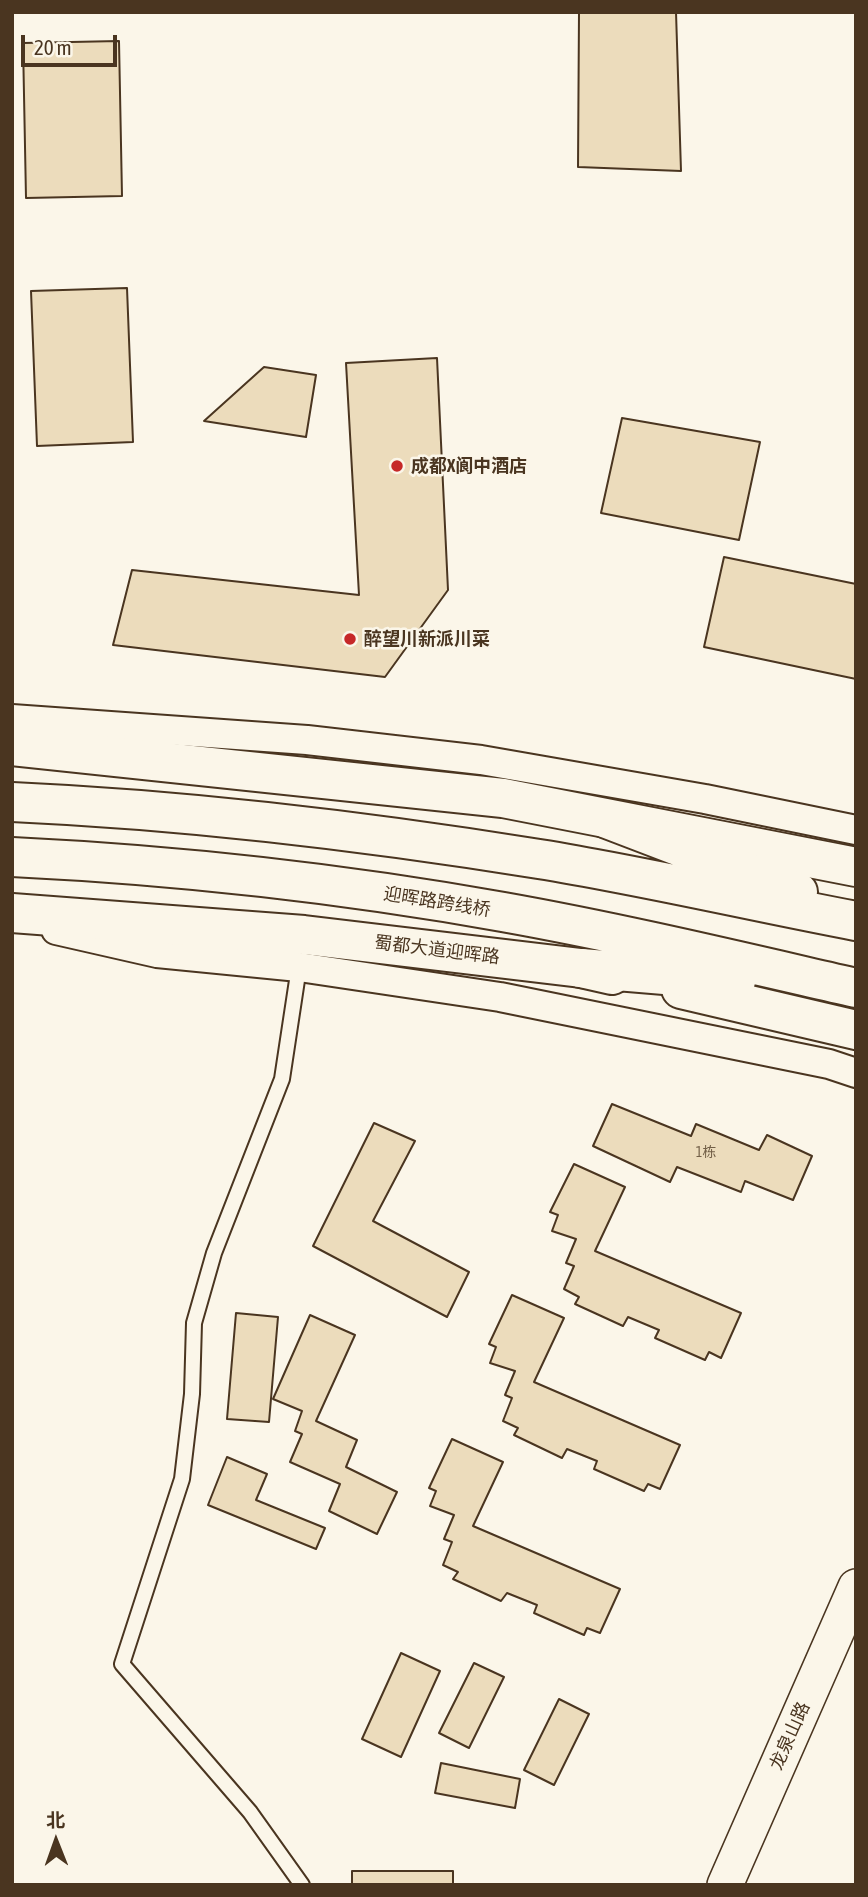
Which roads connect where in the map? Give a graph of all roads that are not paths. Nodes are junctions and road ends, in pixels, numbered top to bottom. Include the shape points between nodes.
1 (12, 719) edge
2 (12, 746) edge
3 (12, 802) edge
4 (607, 819) junction
5 (856, 831) edge
6 (12, 857) edge
7 (856, 867) edge
8 (12, 913) edge
9 (856, 914) edge
10 (12, 921) edge
11 (856, 921) edge
12 (299, 967) junction
13 (581, 968) junction
14 (856, 990) edge
15 (856, 1030) edge
16 (856, 1073) edge
17 (856, 1587) edge
18 (302, 1885) edge
19 (725, 1885) edge

1 - 5 street via 307,740 481,760
2 - 4 main road via 503,798
3 - 11 main road via 290,825 540,859
4 - 7 main road
4 - 9 main road
6 - 14 main road, 迎晖路跨线桥 via 292,880 489,910 664,944
8 - 13 main road, 蜀都大道迎晖路 via 304,935
10 - 12 street via 158,953
12 - 16 street via 500,997
12 - 18 lane via 282,1079 214,1252 194,1323 182,1479 122,1664 250,1812
13 - 14 main road
13 - 15 main road, 蜀都大道迎晖路
17 - 19 street, 龙泉山路

